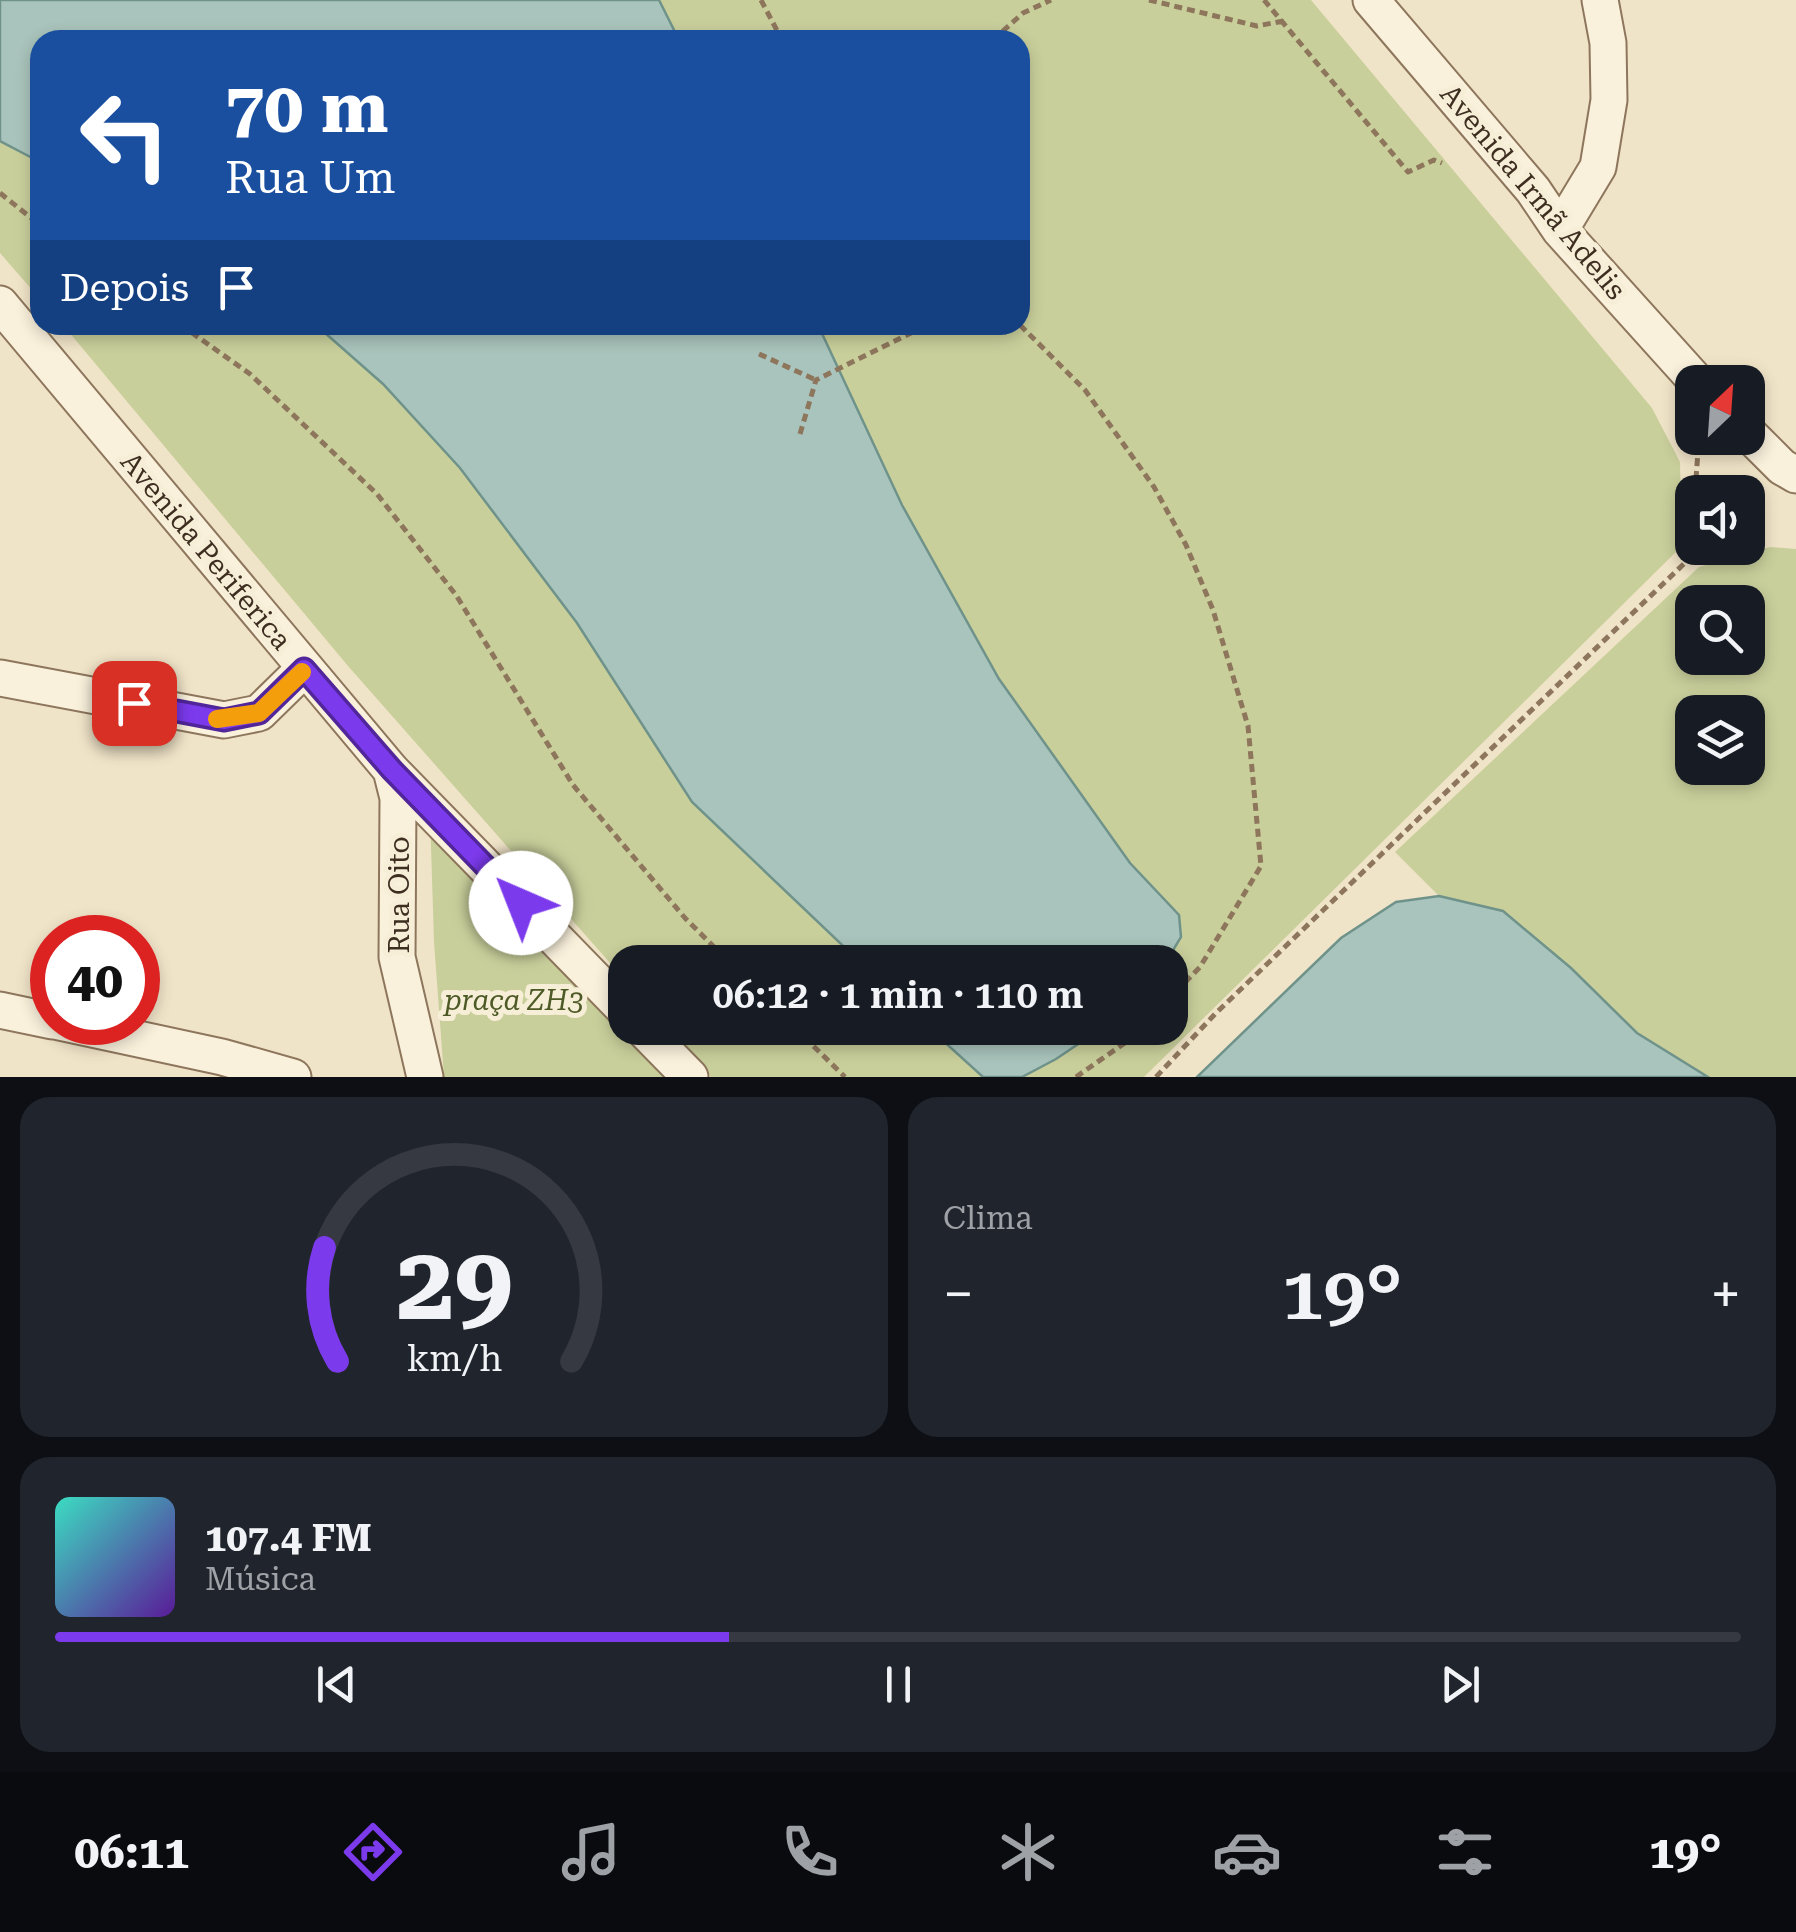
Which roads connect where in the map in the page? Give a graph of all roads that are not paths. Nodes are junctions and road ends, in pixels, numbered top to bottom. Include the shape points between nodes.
1 (1371, 0) edge
2 (1600, 0) edge
3 (1560, 230) junction
4 (0, 304) edge
5 (1682, 365) edge
6 (1765, 450) edge
7 (1796, 475) edge
8 (304, 669) junction
9 (0, 678) edge
10 (392, 770) junction
11 (608, 992) edge
12 (0, 1010) edge
13 (30, 1016) edge
14 (160, 1044) edge
15 (659, 1045) edge
16 (293, 1077) edge
17 (425, 1077) edge
18 (690, 1077) edge

1 - 3 street, Avenida Irmã Adelis
2 - 3 street via 1609,100 1598,167
3 - 5 street, Avenida Irmã Adelis
4 - 8 street, Avenida Periferica
6 - 7 street
8 - 9 street via 259,713 224,720
8 - 10 street, Avenida Periferica
10 - 11 street, Avenida Periferica
10 - 17 street, Rua Oito via 398,798 396,956
12 - 13 street
14 - 16 street
15 - 18 street

